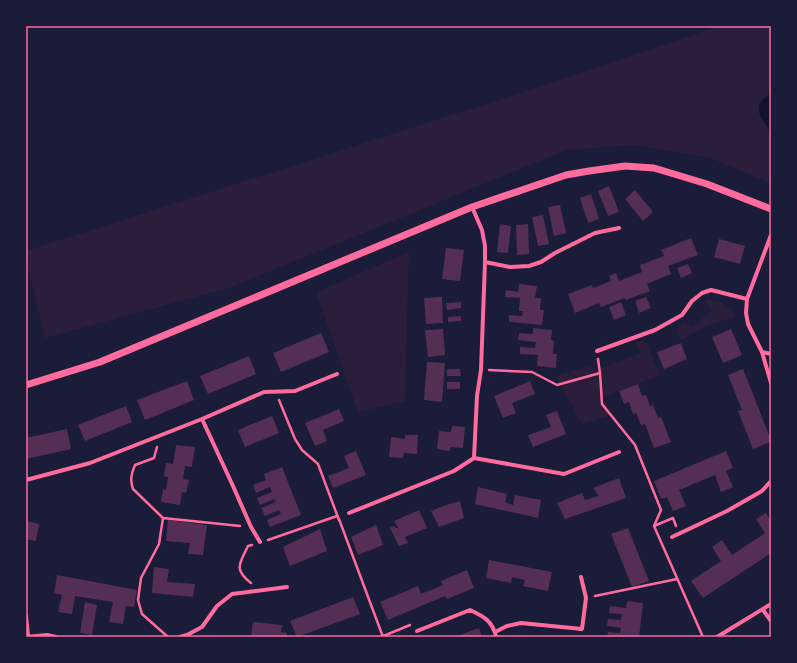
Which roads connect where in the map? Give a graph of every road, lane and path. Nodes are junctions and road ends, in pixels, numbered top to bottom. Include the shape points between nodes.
1 (472, 207) junction
2 (771, 209) edge
3 (619, 228) dead end
4 (771, 235) edge
5 (485, 262) junction
6 (747, 299) junction
7 (596, 351) joint
8 (762, 352) junction
9 (771, 354) edge
10 (481, 370) junction
11 (600, 373) junction
12 (337, 374) dead end
13 (771, 383) edge
14 (26, 385) edge
15 (275, 391) junction
16 (202, 419) junction
17 (161, 435) junction
18 (619, 452) dead end
19 (474, 458) junction
20 (26, 480) edge
21 (771, 481) edge
22 (349, 513) joint
23 (337, 516) junction
24 (163, 518) junction
25 (339, 520) junction
26 (654, 526) junction
27 (251, 527) junction
28 (680, 534) junction
29 (672, 537) dead end
30 (260, 542) junction
31 (581, 577) dead end
32 (677, 579) junction
33 (287, 588) dead end
34 (261, 591) junction
35 (586, 598) junction
36 (771, 604) edge
37 (763, 610) junction
38 (26, 616) edge
39 (771, 621) edge
40 (417, 631) joint
41 (495, 632) junction
42 (27, 636) edge
43 (56, 637) edge
44 (168, 637) edge
45 (180, 637) edge
46 (382, 637) edge
47 (496, 637) edge
48 (703, 637) edge
49 (717, 637) edge

1 - 2 street via 566,175 625,166 654,168 678,175
1 - 5 street via 482,230
1 - 14 street via 100,362
3 - 5 street via 595,232 529,266 510,267
4 - 6 street
5 - 10 street
6 - 7 street via 711,290 702,293 692,301 682,315 655,330
6 - 8 street via 748,324
7 - 11 path
8 - 9 street
8 - 13 street
10 - 11 path via 532,372 557,385
10 - 19 street
11 - 26 path via 602,404 635,445 660,510
12 - 15 street via 295,391
15 - 16 street via 264,392
15 - 23 path via 295,439 302,450 318,464
16 - 17 street
16 - 27 street
17 - 20 street via 90,463
17 - 24 path via 154,458 135,465 131,482 133,489
18 - 19 street via 564,474
19 - 22 street via 454,471
21 - 28 street via 762,491
22 - 25 path
23 - 25 path
23 - 30 path
24 - 27 path
24 - 44 path via 159,544 141,578 138,600 142,614
25 - 46 path
26 - 28 path via 673,518
26 - 32 path
27 - 30 street
28 - 29 street
30 - 34 path via 248,546 239,565 242,576
31 - 35 street
32 - 35 path
32 - 48 path
33 - 34 street
34 - 45 street via 232,594 217,606 202,627
35 - 41 street via 582,629 521,623
36 - 37 street
37 - 39 street
37 - 49 street
38 - 42 street
40 - 41 street via 470,610 486,618
40 - 46 path via 414,623
41 - 47 street
42 - 43 street

